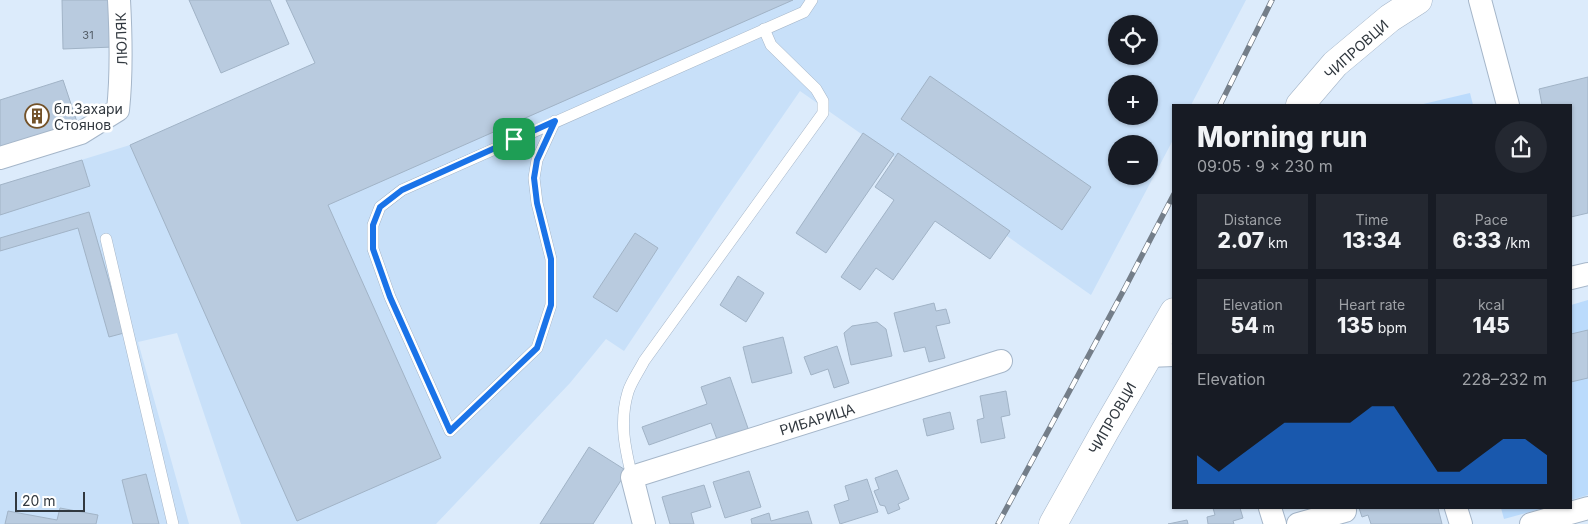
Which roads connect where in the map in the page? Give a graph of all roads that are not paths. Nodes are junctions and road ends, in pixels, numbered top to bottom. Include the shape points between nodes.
1 (119, 0) edge
2 (812, 0) edge
3 (1418, 0) edge
4 (1480, 0) edge
5 (764, 29) junction
6 (1301, 104) edge
7 (1508, 104) edge
8 (555, 121) junction
9 (0, 158) edge
10 (106, 239) dead end
11 (1588, 274) edge
12 (1572, 278) edge
13 (1172, 319) edge
14 (1161, 356) edge
15 (1001, 361) dead end
16 (632, 477) junction
17 (1588, 508) edge
18 (1270, 509) edge
19 (1344, 509) edge
20 (1456, 509) edge
21 (173, 524) edge
22 (644, 524) edge
23 (1053, 524) edge
24 (1275, 524) edge
25 (1298, 524) edge
26 (1461, 524) edge
27 (1531, 524) edge

1 - 9 street, ЛЮЛЯК via 122,77 118,110 81,133
2 - 5 lane via 804,12
3 - 6 street, ЧИПРОВЦИ via 1390,18 1335,64
4 - 7 street
5 - 8 lane
5 - 16 lane via 771,45 816,89 823,101 823,113 644,361 628,390 624,445
8 - 8 lane via 537,160 534,178 551,259 551,305 537,348 450,431 390,297 373,249 373,225 380,207 402,190
10 - 21 lane
11 - 12 street
13 - 14 street, ЧИПРОВЦИ
14 - 23 street, ЧИПРОВЦИ
15 - 16 street, РИБАРИЦА
16 - 22 street
17 - 27 street
18 - 24 street
19 - 25 street
20 - 26 street

